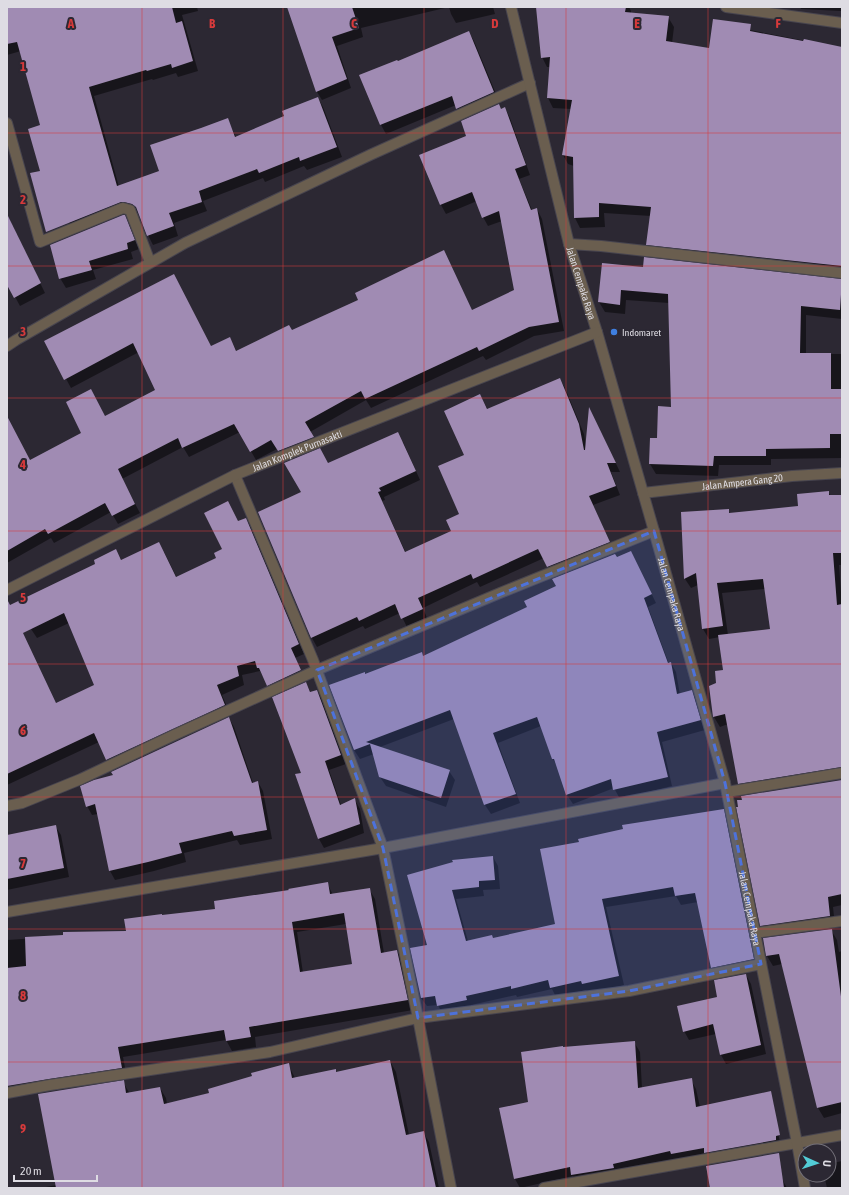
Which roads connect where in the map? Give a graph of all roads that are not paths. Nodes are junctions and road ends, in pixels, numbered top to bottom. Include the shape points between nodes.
1 (511, 7) edge
2 (726, 7) edge
3 (842, 23) edge
4 (530, 83) junction
5 (7, 123) edge
6 (10, 146) edge
7 (569, 244) junction
8 (150, 262) junction
9 (842, 273) edge
10 (597, 332) junction
11 (7, 346) edge
12 (842, 473) edge
13 (235, 475) junction
14 (643, 493) junction
15 (654, 531) junction
16 (7, 590) edge
17 (317, 670) junction
18 (842, 773) edge
19 (726, 788) junction
20 (7, 806) edge
21 (383, 848) junction
22 (7, 912) edge
23 (842, 921) edge
24 (755, 933) junction
25 (761, 964) junction
26 (418, 1018) junction
27 (7, 1093) edge
28 (842, 1135) edge
29 (797, 1143) junction
30 (451, 1188) edge
31 (544, 1188) edge

1 - 4 street, Jalan Cempaka Raya
2 - 3 street
4 - 7 street, Jalan Cempaka Raya
4 - 8 street via 370,155
5 - 6 street
6 - 8 street via 40,242 123,208 130,210
7 - 9 street
7 - 10 street, Jalan Cempaka Raya
8 - 11 street
10 - 13 street, Jalan Komplek Purnasakti
10 - 14 street, Jalan Cempaka Raya
12 - 14 street, Jalan Ampera Gang 20 via 792,476
13 - 16 street, Jalan Komplek Purnasakti
13 - 17 street
14 - 15 street, Jalan Cempaka Raya
15 - 17 street
15 - 19 street, Jalan Cempaka Raya
17 - 20 street via 81,779 22,803
17 - 21 street
18 - 19 street
19 - 21 street
19 - 24 street, Jalan Cempaka Raya
21 - 22 street
21 - 26 street
23 - 24 street
24 - 25 street, Jalan Cempaka Raya
25 - 26 street via 629,990
25 - 29 street, Jalan Cempaka Raya
26 - 27 street via 270,1052
26 - 30 street
28 - 29 street
29 - 31 street

